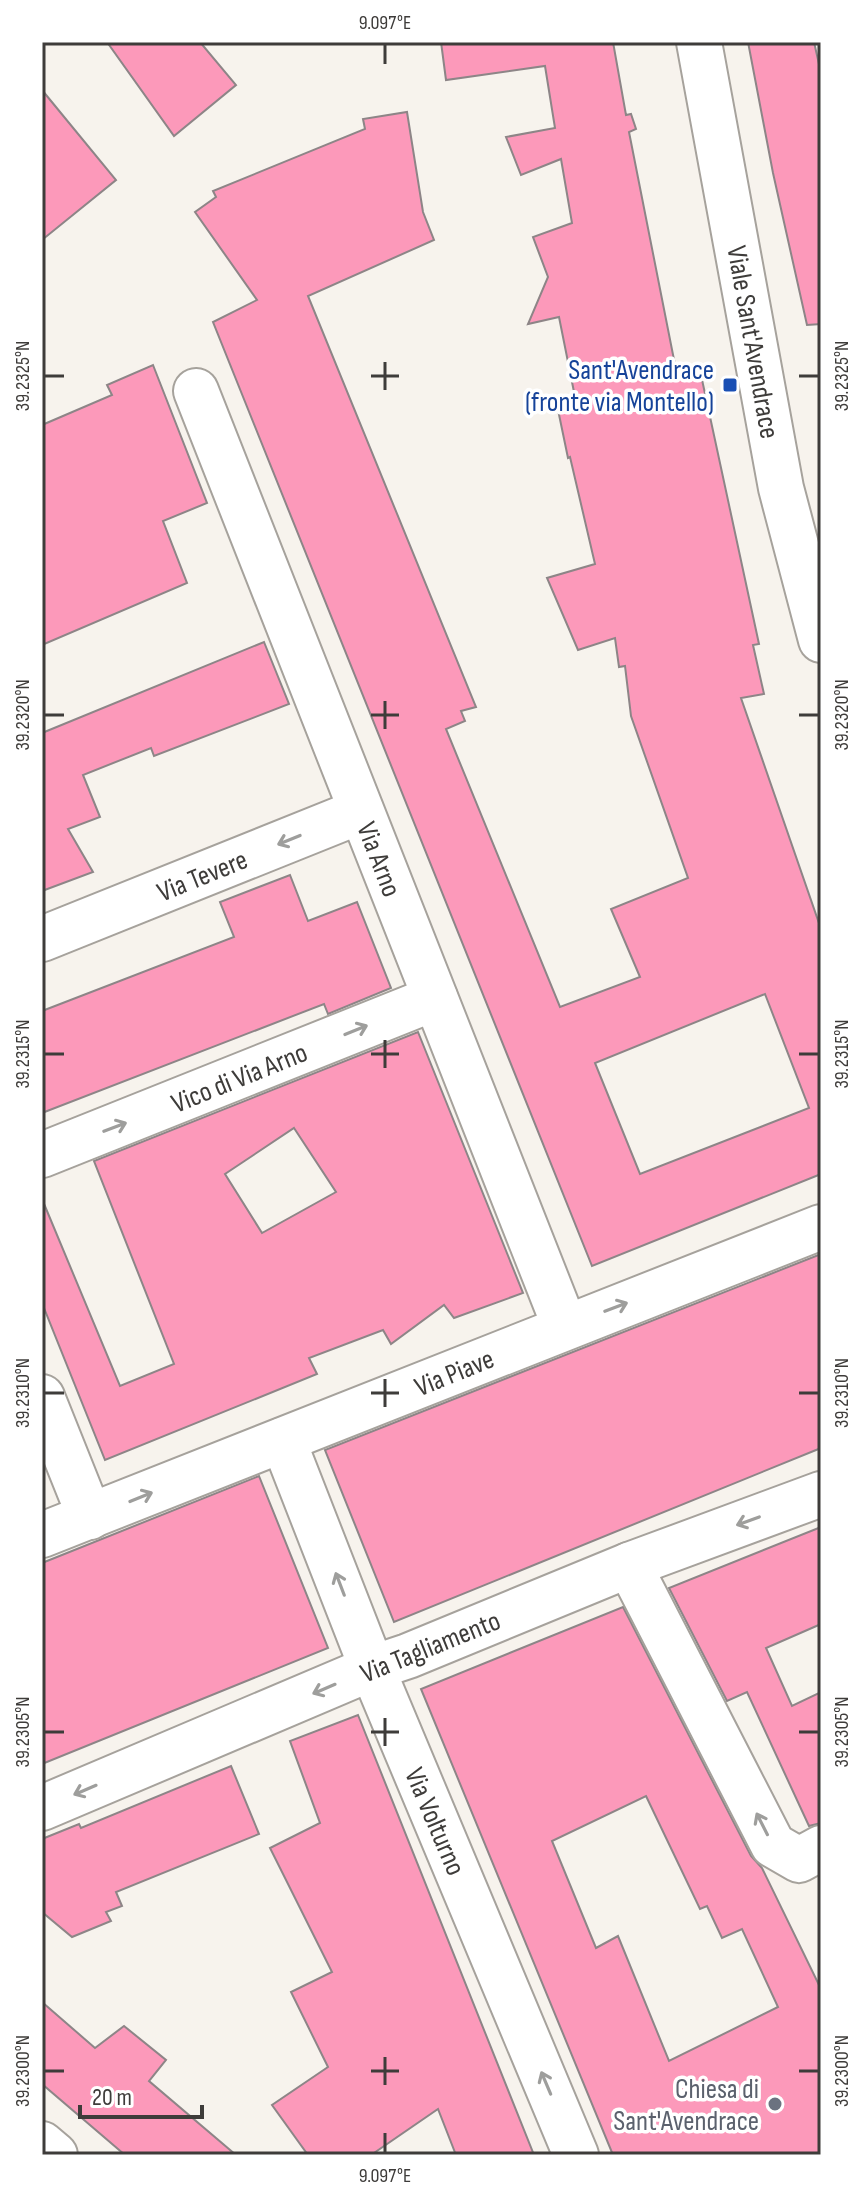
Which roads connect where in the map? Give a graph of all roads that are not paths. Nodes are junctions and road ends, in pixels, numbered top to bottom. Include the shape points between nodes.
1 (699, 42) edge
2 (196, 391) dead end
3 (821, 640) edge
4 (361, 811) junction
5 (42, 939) edge
6 (435, 998) junction
7 (42, 1155) edge
8 (821, 1227) edge
9 (565, 1327) junction
10 (42, 1397) edge
11 (283, 1440) junction
12 (821, 1494) edge
13 (90, 1517) junction
14 (42, 1535) edge
15 (629, 1565) junction
16 (372, 1668) junction
17 (42, 1808) edge
18 (821, 1848) edge
19 (42, 2144) edge
20 (55, 2155) edge
21 (576, 2155) edge

1 - 3 street, Viale Sant'Avendrace via 781,488
2 - 4 street, Via Arno
4 -> 5 street, Via Tevere
4 - 6 street, Via Arno
7 -> 6 street, Vico di Via Arno
6 - 9 street, Via Arno
9 -> 8 street, Via Piave
9 - 11 street, Via Piave
10 - 13 street
13 -> 11 street, Via Piave
16 -> 11 street, Via Volturno
12 -> 15 street, Via Tagliamento
13 - 14 street, Via Piave
15 - 16 street, Via Tagliamento
18 -> 15 street via 799,1860 773,1845
16 -> 17 street, Via Tagliamento
21 -> 16 street, Via Volturno
19 - 20 street

